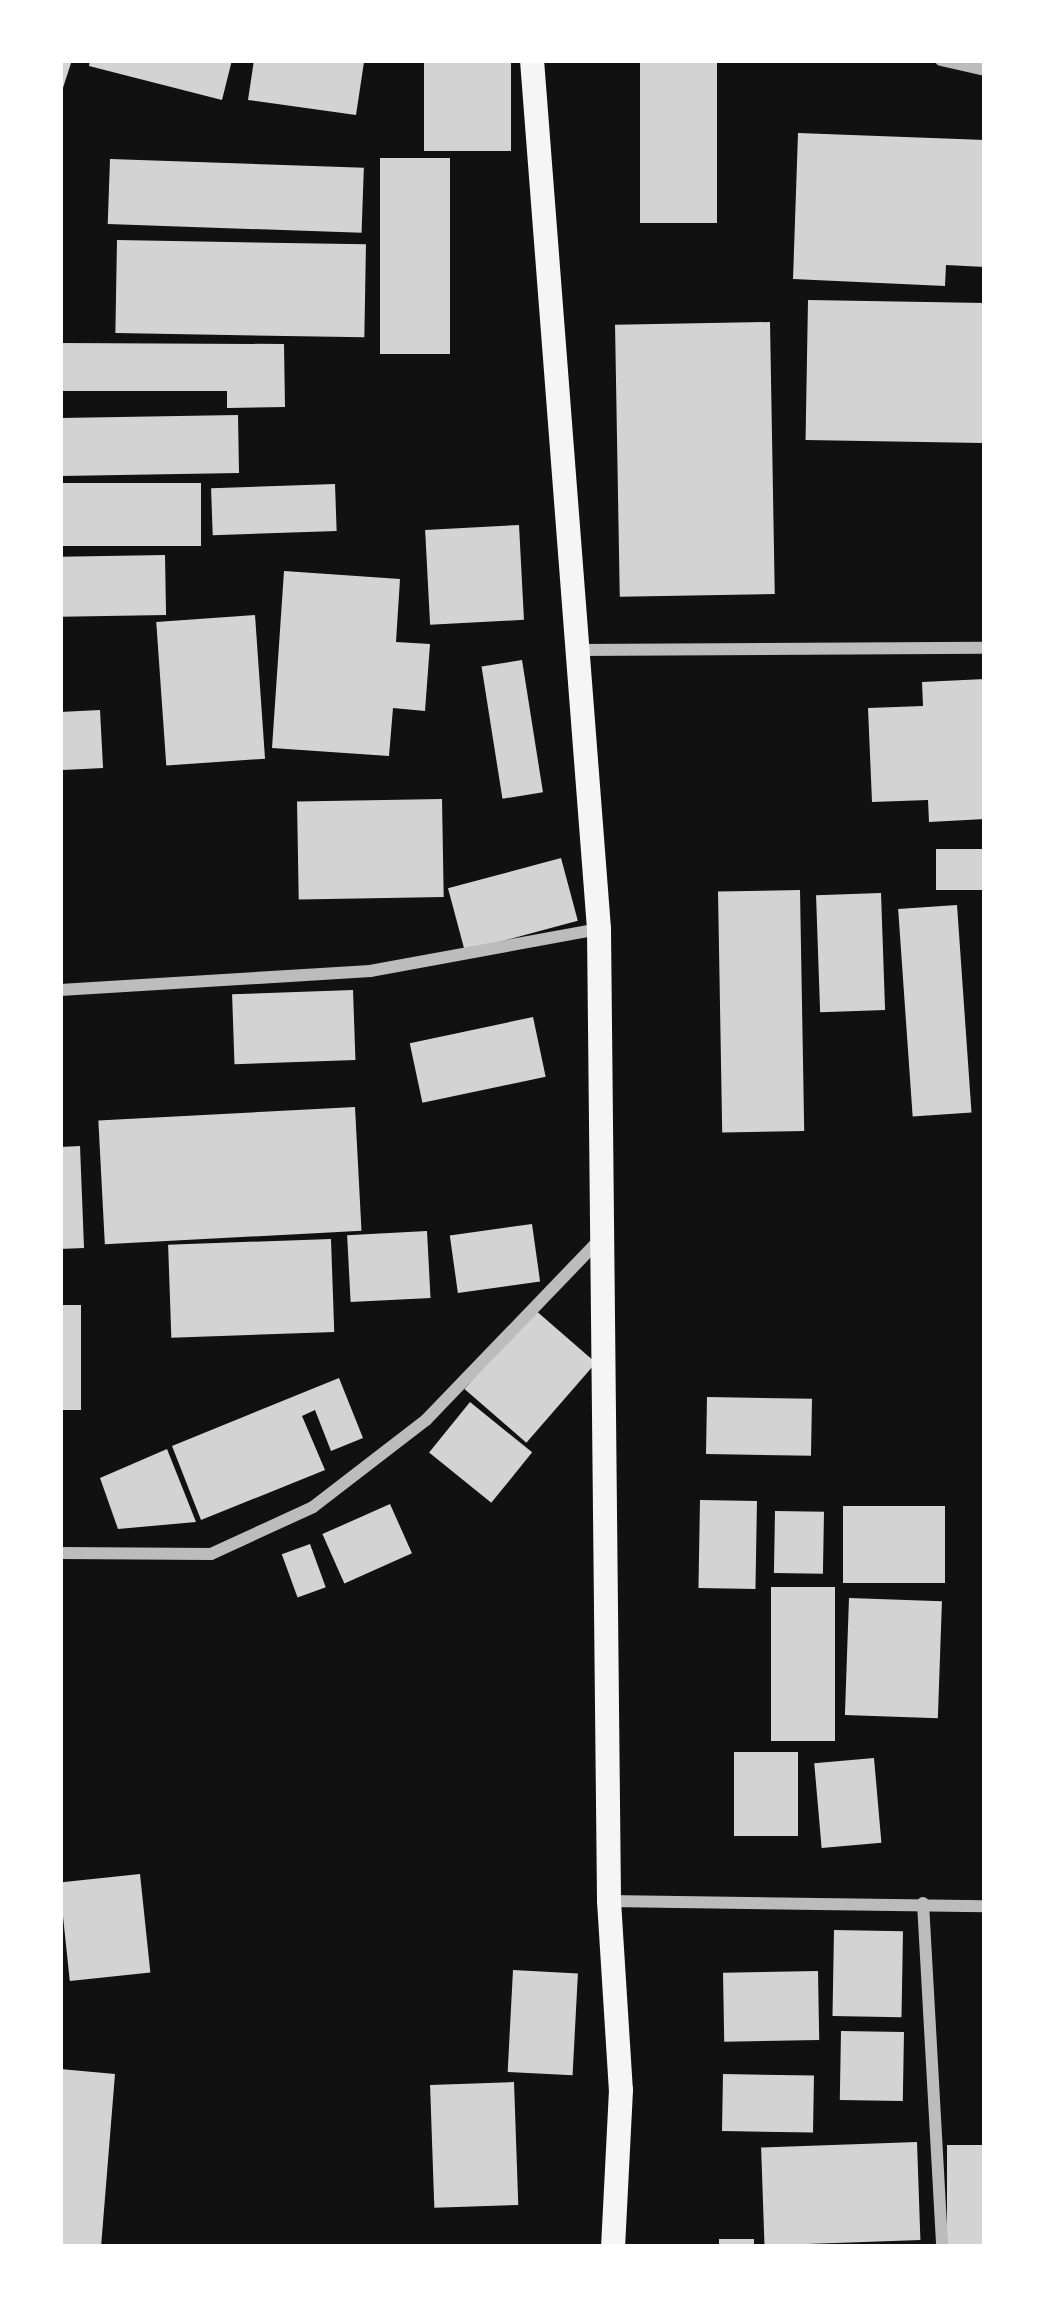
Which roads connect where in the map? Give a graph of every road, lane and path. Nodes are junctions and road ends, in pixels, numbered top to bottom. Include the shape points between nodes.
1 (532, 60) edge
2 (941, 60) edge
3 (985, 70) edge
4 (985, 648) edge
5 (574, 650) junction
6 (599, 929) junction
7 (60, 990) edge
8 (604, 1234) junction
9 (60, 1552) edge
10 (609, 1901) junction
11 (923, 1903) junction
12 (985, 1906) edge
13 (613, 2247) edge
14 (942, 2247) edge

1 - 5 main road
2 - 3 street
4 - 5 street
5 - 6 main road
6 - 7 street via 370,971
6 - 8 main road
8 - 9 street via 426,1420 313,1507 211,1553
8 - 10 main road
10 - 11 street
10 - 13 main road via 621,2090
11 - 12 street
11 - 14 street

